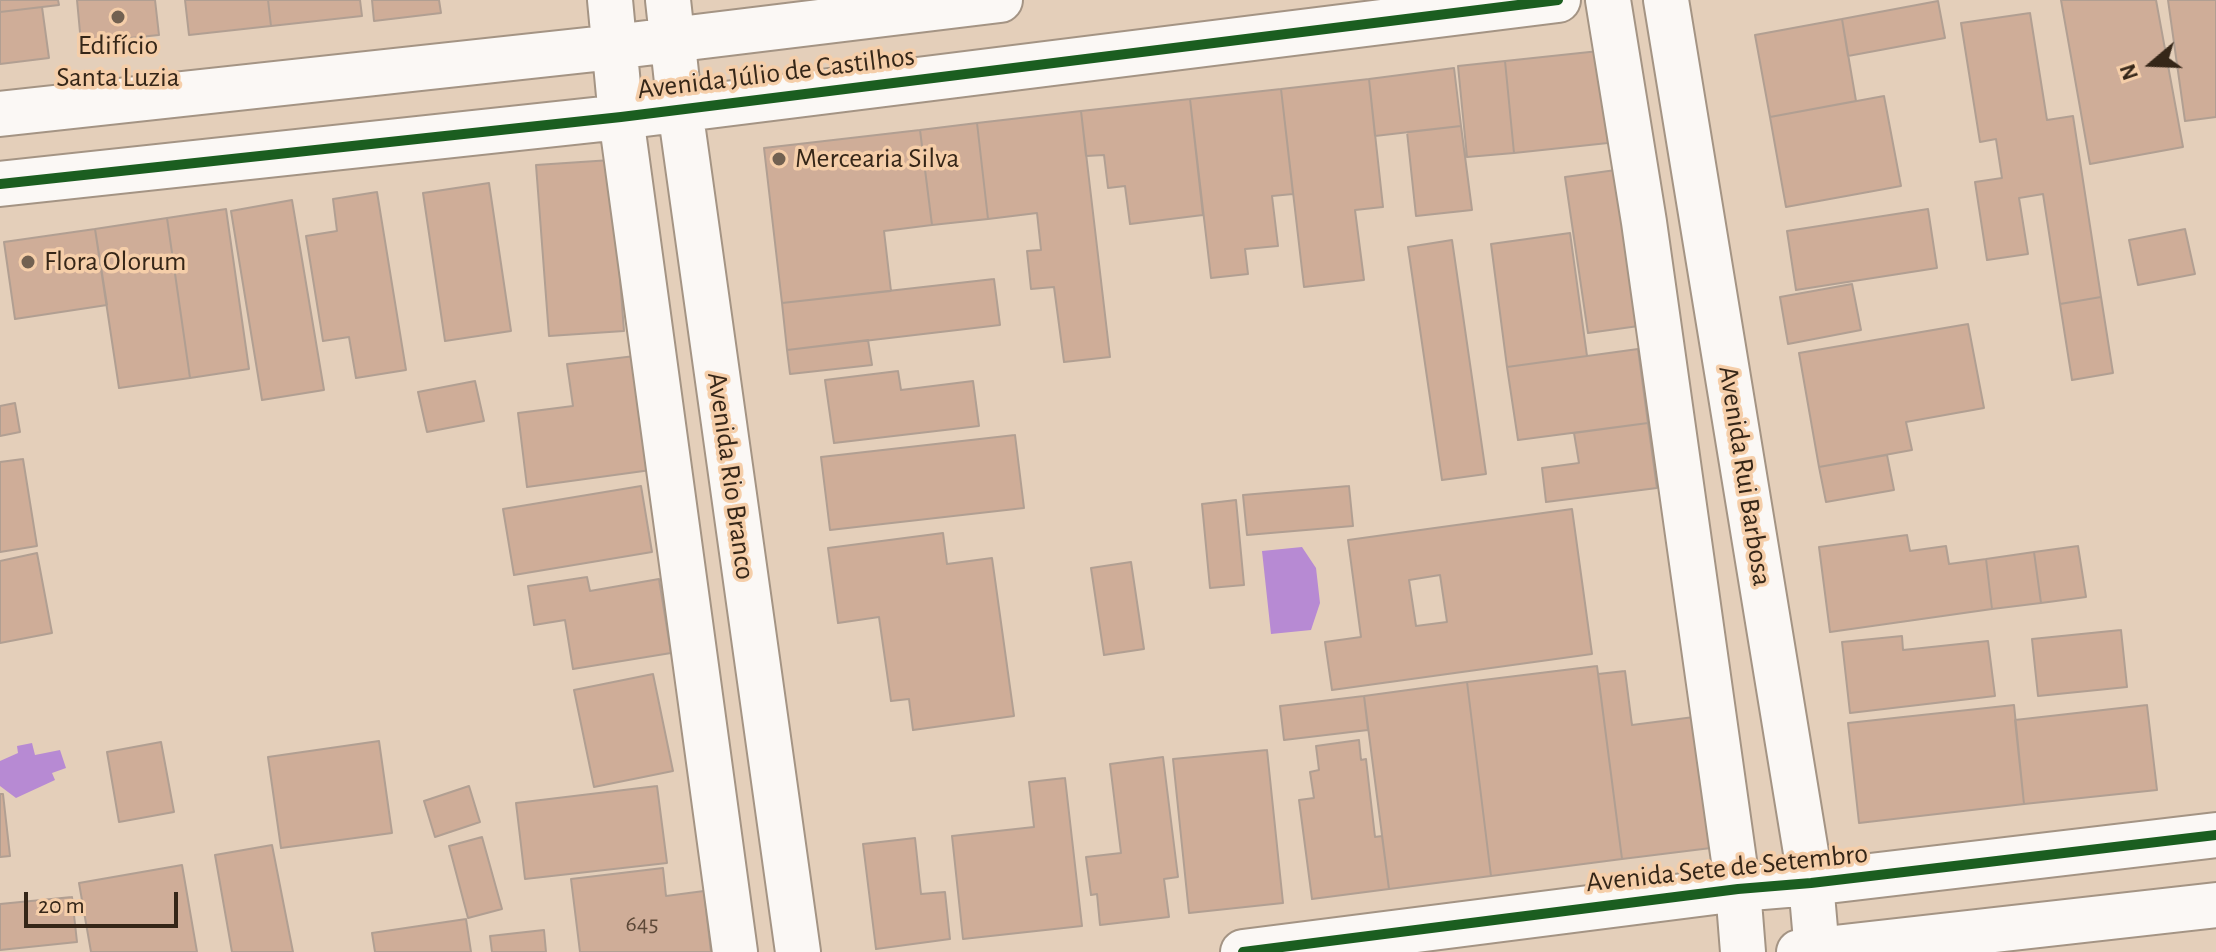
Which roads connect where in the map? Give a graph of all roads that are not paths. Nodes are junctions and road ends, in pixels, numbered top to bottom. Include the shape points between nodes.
1 (610, 0) edge
2 (1000, 0) edge
3 (1558, 0) edge
4 (1608, 0) edge
5 (1666, 0) edge
6 (920, 10) junction
7 (1378, 11) edge
8 (671, 20) edge
9 (614, 47) junction
10 (377, 72) junction
11 (929, 78) junction
12 (680, 109) junction
13 (0, 114) edge
14 (621, 117) junction
15 (390, 142) junction
16 (0, 184) edge
17 (1702, 215) junction
18 (1644, 222) junction
19 (2216, 835) edge
20 (1811, 883) junction
21 (1738, 889) junction
22 (2216, 905) edge
23 (1811, 951) edge
24 (735, 952) edge
25 (798, 952) edge
26 (1243, 952) edge
27 (1743, 952) edge

1 - 9 street
2 - 6 street, Avenida Júlio de Castilhos
3 - 7 street, Avenida Júlio de Castilhos
4 - 18 street
5 - 17 street, Avenida Rui Barbosa
6 - 8 street, Avenida Júlio de Castilhos
6 - 11 street
7 - 11 street, Avenida Júlio de Castilhos
8 - 9 street, Avenida Júlio de Castilhos
8 - 12 street, Avenida Rio Branco
9 - 10 street, Avenida Júlio de Castilhos
9 - 14 street
10 - 13 street, Avenida Júlio de Castilhos
10 - 15 street
11 - 12 street, Avenida Júlio de Castilhos
12 - 14 street, Avenida Júlio de Castilhos
12 - 25 street, Avenida Rio Branco
14 - 15 street, Avenida Júlio de Castilhos
14 - 24 street
15 - 16 street, Avenida Júlio de Castilhos
17 - 18 street
17 - 20 street, Avenida Rui Barbosa
18 - 21 street
19 - 20 street, Avenida Sete de Setembro
20 - 21 street, Avenida Sete de Setembro
20 - 23 street, Avenida Rui Barbosa
21 - 26 street, Avenida Sete de Setembro
21 - 27 street
22 - 23 street

